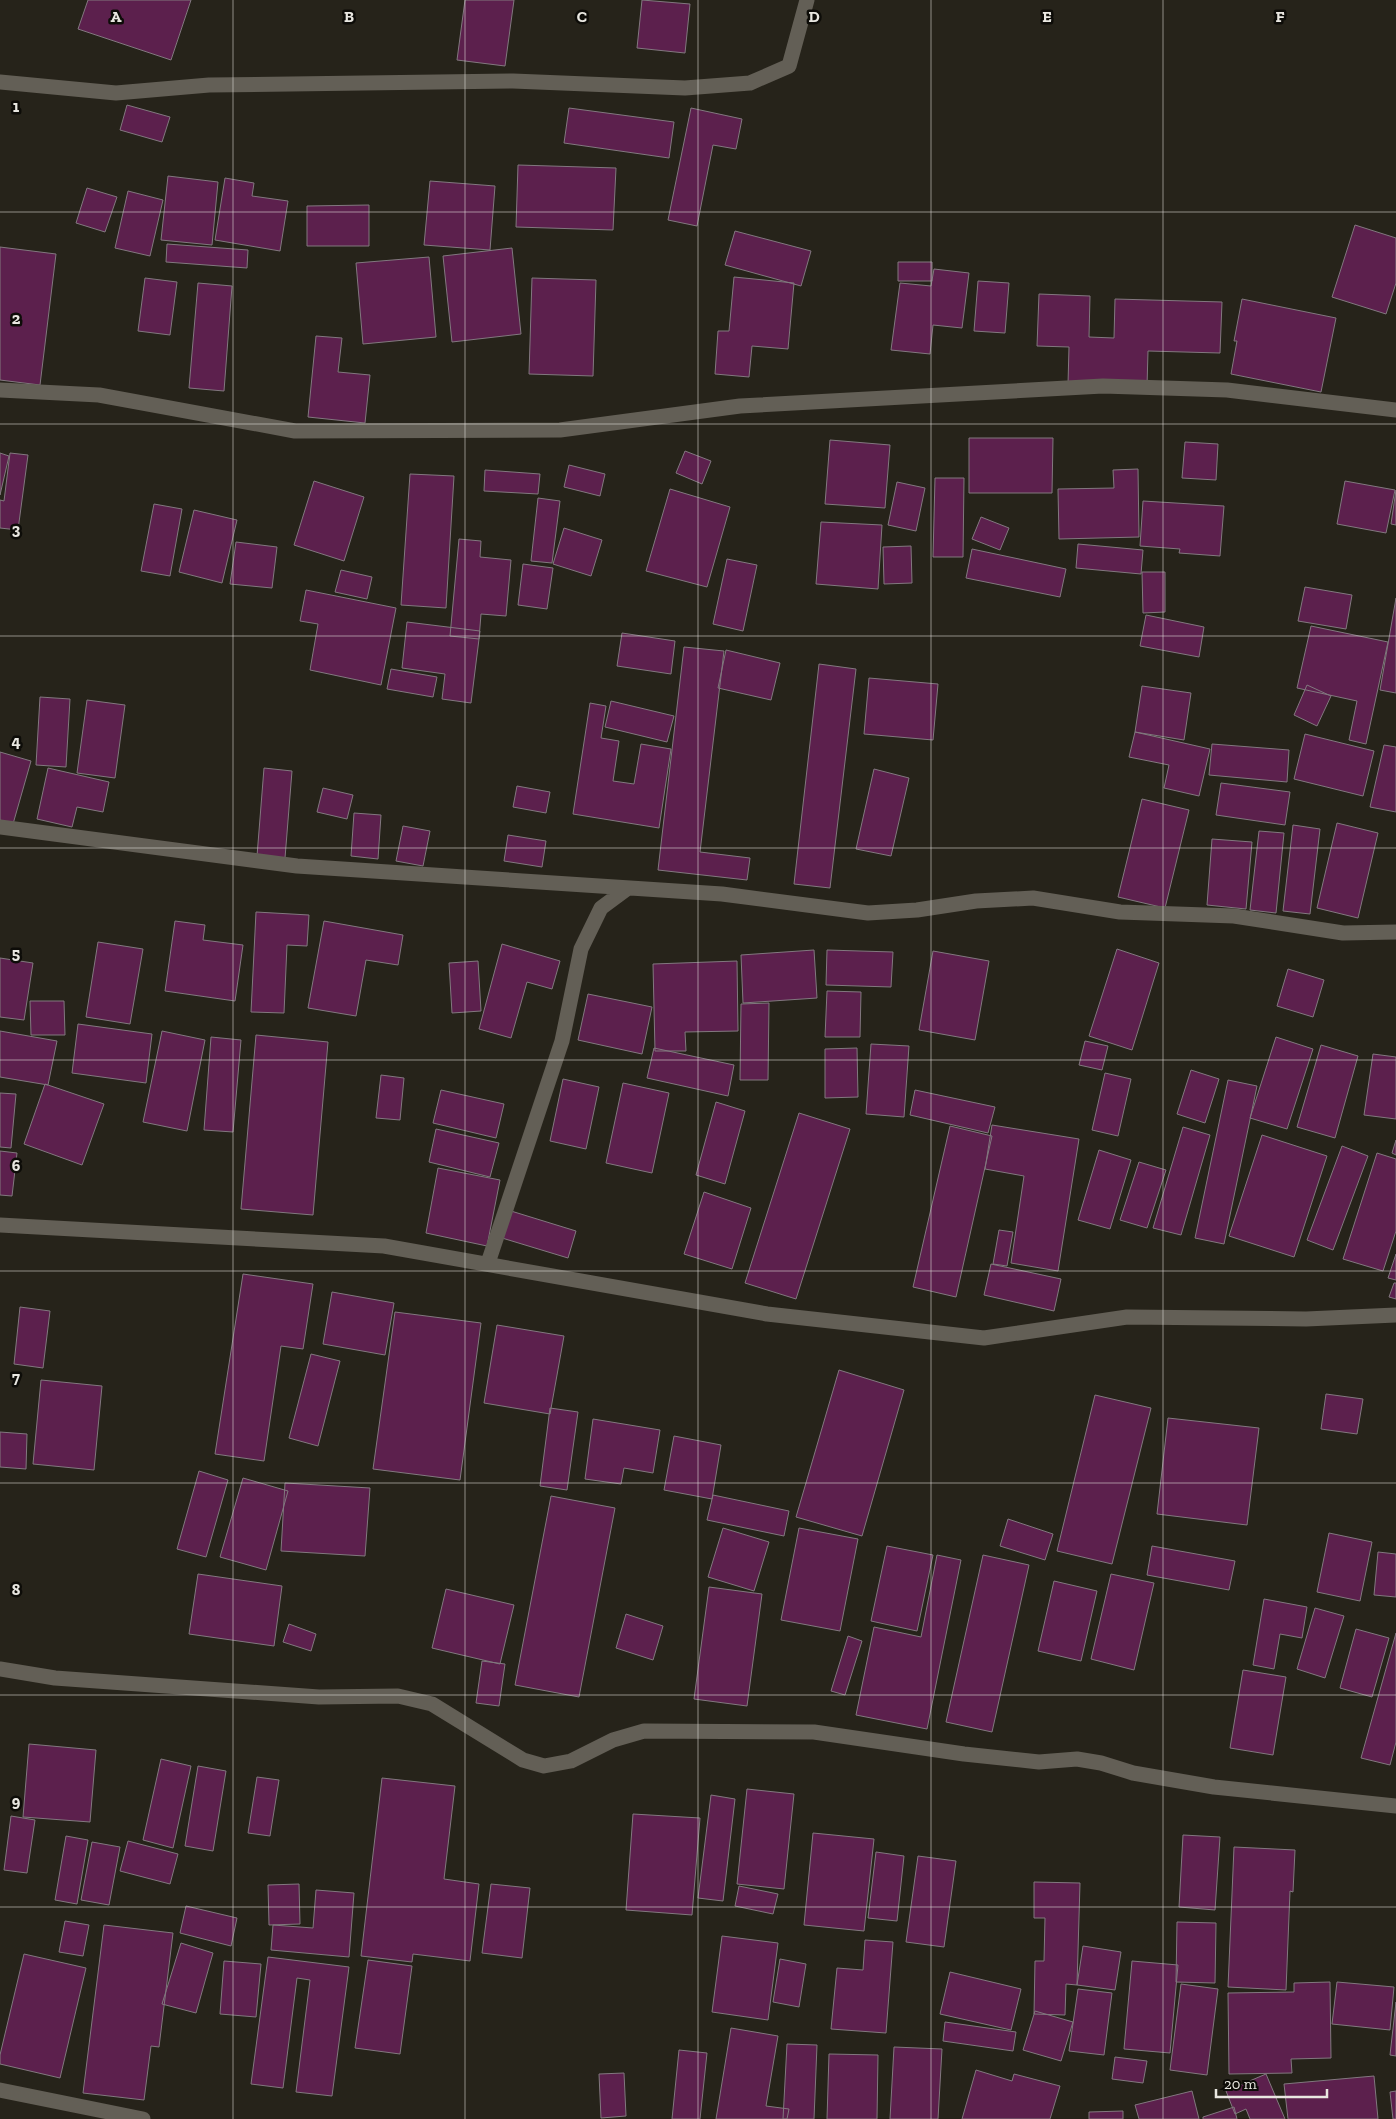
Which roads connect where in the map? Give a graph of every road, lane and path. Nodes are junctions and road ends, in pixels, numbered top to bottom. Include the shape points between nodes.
1 (807, 0) edge
2 (0, 82) edge
3 (0, 390) edge
4 (1396, 410) edge
5 (0, 827) edge
6 (628, 888) junction
7 (1396, 932) edge
8 (0, 1225) edge
9 (488, 1263) junction
10 (1396, 1315) edge
11 (0, 1669) edge
12 (1396, 1806) edge
13 (0, 2090) edge
14 (143, 2119) edge

1 - 2 street via 789,66 750,83 685,88 513,81 209,85 116,93
3 - 4 street via 100,395 295,431 560,430 740,406 1103,386 1226,390
5 - 6 street via 297,866
6 - 7 street via 722,894 868,913 1033,898 1120,912 1234,916 1343,933
6 - 9 street via 601,908 581,949 562,1041
8 - 9 street via 384,1246
9 - 10 street via 767,1314 984,1338 1127,1317 1306,1319
11 - 12 street via 55,1678 319,1697 398,1696 432,1704 523,1760 544,1766 572,1761 613,1740 644,1731 814,1732 1039,1762 1077,1759 1133,1773 1214,1787
13 - 14 street

